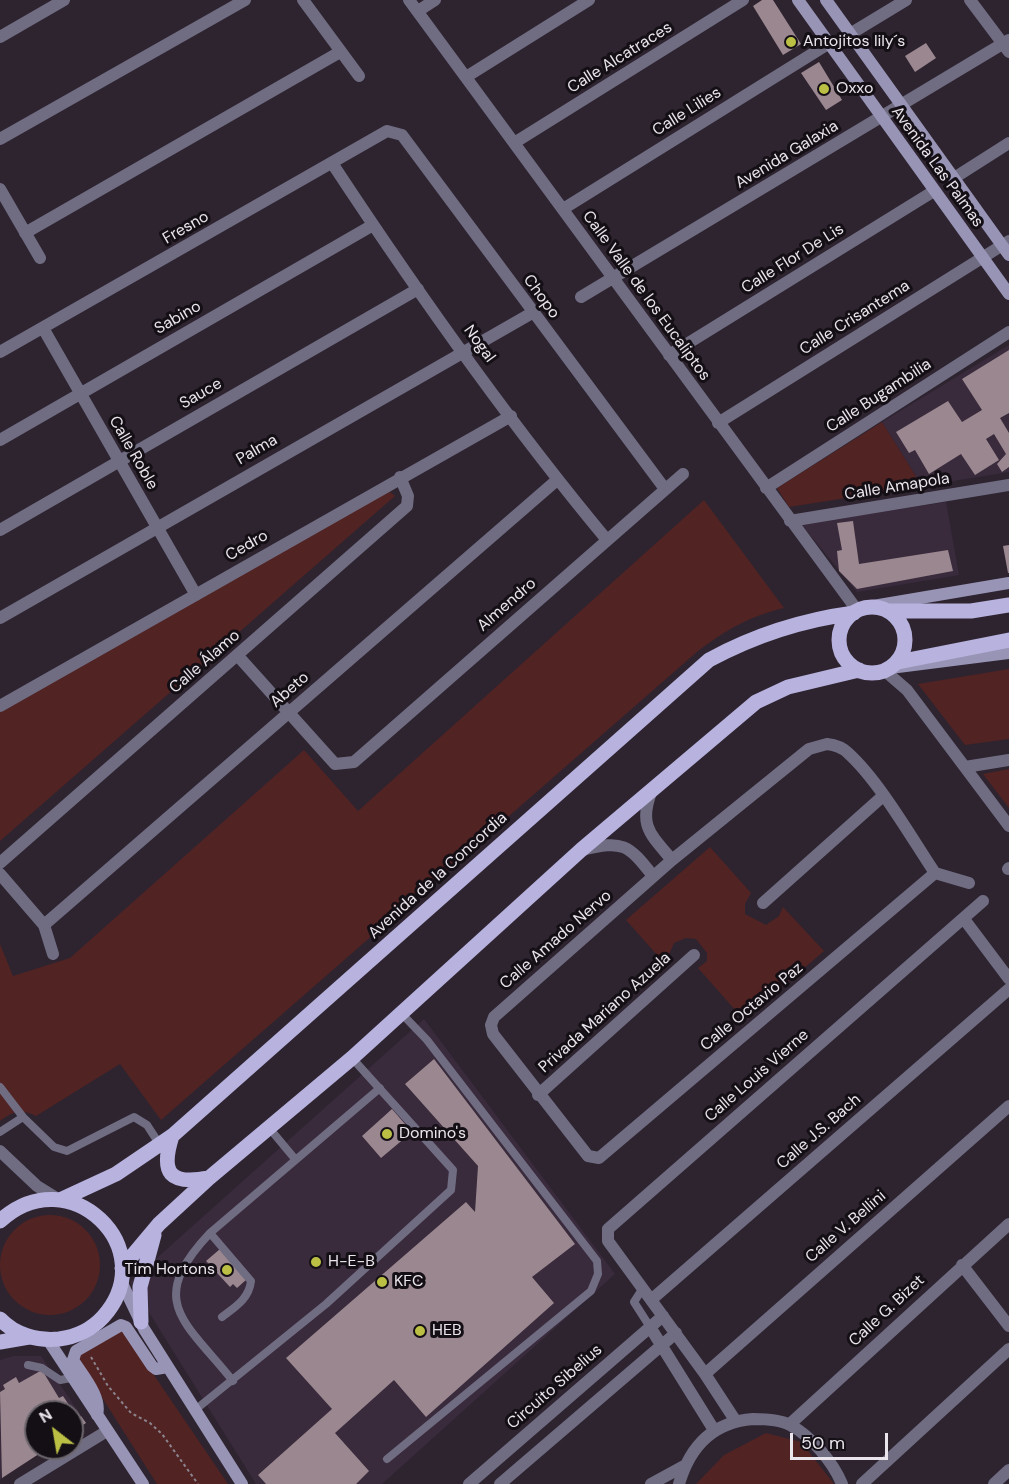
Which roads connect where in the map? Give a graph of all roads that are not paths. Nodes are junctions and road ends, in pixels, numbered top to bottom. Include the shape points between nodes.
1 (64, 0) edge
2 (245, 0) edge
3 (303, 0) edge
4 (409, 0) edge
5 (435, 0) edge
6 (589, 0) edge
7 (743, 0) edge
8 (798, 0) edge
9 (826, 0) edge
10 (906, 0) edge
11 (970, 0) edge
12 (418, 11) junction
13 (850, 34) junction
14 (0, 37) edge
15 (828, 44) junction
16 (1007, 45) edge
17 (340, 52) junction
18 (359, 76) dead end
19 (466, 77) junction
20 (902, 106) junction
21 (881, 119) junction
22 (387, 131) joint
23 (0, 139) edge
24 (514, 143) junction
25 (1009, 143) edge
26 (332, 163) junction
27 (954, 178) junction
28 (0, 189) edge
29 (934, 191) junction
30 (563, 209) junction
31 (373, 225) junction
32 (25, 233) junction
33 (1007, 247) edge
34 (983, 257) junction
35 (40, 258) dead end
36 (612, 278) junction
37 (418, 289) junction
38 (1009, 294) edge
39 (581, 297) dead end
40 (532, 313) junction
41 (43, 328) junction
42 (1009, 332) edge
43 (464, 351) junction
44 (0, 352) edge
45 (669, 355) junction
46 (80, 393) junction
47 (511, 416) junction
48 (718, 423) junction
49 (0, 440) edge
50 (118, 461) junction
51 (683, 474) dead end
52 (400, 477) junction
53 (558, 480) junction
54 (1009, 485) edge
55 (766, 488) junction
56 (664, 489) junction
57 (790, 521) junction
58 (156, 527) junction
59 (0, 530) edge
60 (607, 540) junction
61 (1009, 584) edge
62 (196, 595) junction
63 (1009, 605) edge
64 (873, 606) junction
65 (890, 611) junction
66 (855, 612) junction
67 (0, 618) edge
68 (1009, 639) edge
69 (1009, 653) edge
70 (238, 656) junction
71 (891, 667) junction
72 (859, 670) junction
73 (0, 706) edge
74 (289, 713) junction
75 (1009, 760) edge
76 (965, 767) junction
77 (652, 788) junction
78 (883, 796) junction
79 (1009, 826) edge
80 (581, 850) junction
81 (672, 860) junction
82 (0, 863) edge
83 (935, 873) junction
84 (0, 874) edge
85 (653, 876) junction
86 (969, 883) dead end
87 (982, 901) dead end
88 (763, 903) dead end
89 (964, 919) junction
90 (44, 925) junction
91 (53, 954) dead end
92 (694, 955) dead end
93 (1009, 979) edge
94 (1009, 989) edge
95 (402, 1014) junction
96 (352, 1058) junction
97 (0, 1087) edge
98 (380, 1088) junction
99 (538, 1095) junction
100 (1009, 1106) edge
101 (23, 1117) junction
102 (270, 1129) junction
103 (0, 1131) edge
104 (166, 1140) junction
105 (0, 1151) edge
106 (295, 1159) junction
107 (209, 1178) junction
108 (60, 1199) junction
109 (0, 1221) edge
110 (159, 1224) junction
111 (1009, 1224) edge
112 (210, 1233) junction
113 (962, 1265) junction
114 (121, 1274) junction
115 (643, 1288) junction
116 (651, 1300) junction
117 (663, 1316) junction
118 (222, 1317) dead end
119 (0, 1319) edge
120 (141, 1322) junction
121 (1009, 1326) edge
122 (650, 1327) junction
123 (676, 1333) junction
124 (29, 1337) junction
125 (48, 1340) junction
126 (0, 1342) edge
127 (662, 1344) junction
128 (1009, 1349) edge
129 (28, 1365) dead end
130 (168, 1366) junction
131 (705, 1374) junction
132 (72, 1378) junction
133 (233, 1381) junction
134 (195, 1410) junction
135 (96, 1415) junction
136 (735, 1420) junction
137 (790, 1424) junction
138 (714, 1430) junction
139 (107, 1431) junction
140 (387, 1459) dead end
141 (684, 1466) junction
142 (1009, 1470) edge
143 (20, 1484) edge
144 (143, 1484) edge
145 (242, 1484) edge
146 (469, 1484) edge
147 (500, 1484) edge
148 (651, 1484) edge
149 (679, 1484) edge
150 (842, 1484) edge
151 (862, 1484) edge
152 (994, 1484) edge

1 - 14 street
2 - 23 street
3 - 17 street
4 - 12 street, Calle Valle de los Eucaliptos
5 - 12 street
6 - 19 street
7 - 24 street, Calle Alcatraces
8 - 15 street, Avenida Las Palmas
9 - 13 street, Avenida Las Palmas
10 - 13 street
11 - 16 street
12 - 19 street, Calle Valle de los Eucaliptos
13 - 20 street, Avenida Las Palmas
15 - 21 street, Avenida Las Palmas
15 - 30 street, Calle Lilies
16 - 20 street, Avenida Galaxia
17 - 18 street
17 - 32 street
19 - 24 street, Calle Valle de los Eucaliptos
20 - 21 street, Avenida Galaxia
20 - 27 street, Avenida Las Palmas
21 - 29 street, Avenida Las Palmas
21 - 36 street, Avenida Galaxia
22 - 26 street, Fresno
22 - 40 street, Chopo via 402,135
24 - 30 street, Calle Valle de los Eucaliptos
25 - 27 street
26 - 31 street, Nogal
26 - 41 street, Fresno
27 - 33 street, Avenida Las Palmas
28 - 32 street
29 - 34 street, Avenida Las Palmas
29 - 45 street, Calle Flor De Lis
30 - 36 street, Calle Valle de los Eucaliptos
31 - 37 street, Nogal
31 - 46 street, Sabino
32 - 35 street
33 - 34 street, Calle Crisantema
34 - 38 street, Avenida Las Palmas
34 - 48 street, Calle Crisantema
36 - 39 street, Avenida Galaxia
36 - 45 street, Calle Valle de los Eucaliptos
37 - 43 street, Nogal
37 - 50 street, Sauce
40 - 43 street, Palma
40 - 56 street, Chopo
41 - 44 street, Fresno
41 - 46 street, Calle Roble
42 - 55 street, Calle Bugambilia
43 - 47 street, Nogal
43 - 58 street, Palma
45 - 48 street, Calle Valle de los Eucaliptos
46 - 49 street, Sabino
46 - 50 street, Calle Roble
47 - 52 street, Cedro
47 - 53 street, Nogal
48 - 55 street, Calle Valle de los Eucaliptos
50 - 58 street, Calle Roble
50 - 59 street, Sauce
51 - 56 street, Almendro
52 - 62 street, Cedro
52 - 70 street, Calle Álamo via 408,496 407,506
53 - 60 street, Nogal
53 - 74 street, Abeto
54 - 57 street, Calle Amapola
55 - 57 street, Calle Valle de los Eucaliptos
56 - 60 street, Almendro
57 - 66 street, Calle Valle de los Eucaliptos
58 - 62 street, Calle Roble
58 - 67 street, Palma
60 - 74 street, Almendro via 354,762 335,764
61 - 64 street
62 - 73 street, Cedro
63 - 65 main road via 971,611
64 - 65 main road
64 - 66 main road
65 - 71 main road via 904,629 904,652
66 - 72 main road via 842,626 840,646 850,665
66 - 104 main road, Avenida de la Concordia via 780,629 745,641 709,660
68 - 71 main road
69 - 71 street
70 - 74 street
70 - 82 street, Calle Álamo
71 - 72 main road via 868,673
71 - 76 street
72 - 77 main road via 788,687 756,702
74 - 90 street, Abeto
75 - 76 street
76 - 79 street
77 - 80 main road
77 - 81 street via 645,819 653,837
78 - 81 street, Calle Amado Nervo via 839,746 827,744 809,749
78 - 83 street
78 - 88 street
80 - 85 street via 627,846
80 - 95 main road
81 - 85 street, Calle Amado Nervo
83 - 86 street
83 - 99 street, Calle Octavio Paz via 599,1158 588,1156
84 - 90 street
85 - 99 street, Calle Amado Nervo via 494,1017 493,1034
87 - 89 street, Calle Louis Vierne
89 - 93 street
89 - 115 street, Calle Louis Vierne via 608,1229 608,1241
90 - 91 street
92 - 99 street, Privada Mariano Azuela
94 - 116 street, Calle J.S. Bach
95 - 96 main road
95 - 140 lane via 427,1040 597,1261 598,1274 591,1291
96 - 98 lane
96 - 102 main road
97 - 101 lane
98 - 106 lane
98 - 133 lane via 453,1170 451,1190 326,1304
100 - 131 street, Calle V. Bellini
101 - 103 lane
101 - 104 lane via 60,1150 75,1148 134,1117
102 - 106 lane
102 - 107 main road
104 - 107 main road via 166,1159 174,1177 181,1181
104 - 108 main road, Avenida de la Concordia via 99,1183
105 - 108 street via 37,1186
106 - 112 lane
107 - 110 main road
108 - 109 main road via 28,1202
108 - 114 main road via 93,1212 105,1223 117,1244
110 - 114 main road
110 - 120 main road via 140,1287
111 - 113 street, Calle G. Bizet
112 - 118 lane via 251,1281 250,1292
112 - 133 lane via 181,1271 173,1294 179,1314
113 - 121 street
113 - 137 street, Calle G. Bizet
114 - 120 street
114 - 125 main road via 109,1310 98,1322 76,1335
115 - 116 street, Calle Louis Vierne
115 - 122 lane via 634,1302
116 - 117 street, Calle Louis Vierne
117 - 122 street, Circuito Sibelius
117 - 123 street, Calle Louis Vierne
119 - 124 main road
120 - 130 street
122 - 127 street
122 - 146 street, Circuito Sibelius
123 - 127 street
123 - 131 street, Calle Louis Vierne
124 - 125 main road
124 - 126 main road
125 - 132 street
127 - 138 street
127 - 147 street
128 - 151 street
129 - 132 lane via 36,1365 60,1380
130 - 134 street
130 - 135 street via 152,1366 122,1325 76,1351 73,1360 97,1399
131 - 136 street, Calle Louis Vierne
132 - 135 street
133 - 134 lane
134 - 145 street
135 - 139 street
136 - 137 street via 763,1419
136 - 138 street
137 - 150 street via 820,1450
138 - 141 street via 693,1450
139 - 143 street
139 - 144 street
141 - 148 street
141 - 149 street
142 - 152 street

